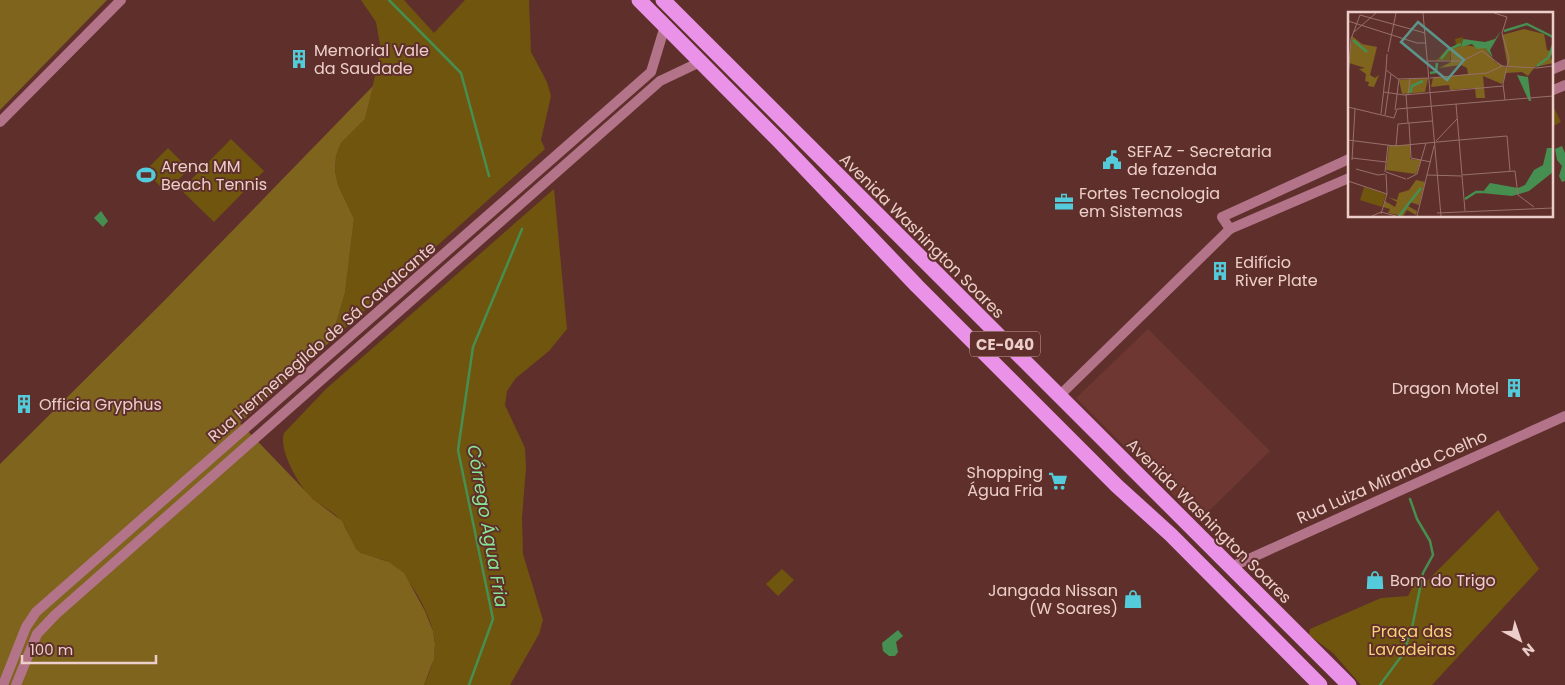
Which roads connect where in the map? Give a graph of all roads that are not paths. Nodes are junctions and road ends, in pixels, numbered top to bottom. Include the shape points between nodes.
1 (120, 0) edge
2 (639, 0) edge
3 (663, 0) edge
4 (665, 26) junction
5 (700, 62) junction
6 (1565, 64) edge
7 (1552, 70) edge
8 (651, 72) junction
9 (660, 81) junction
10 (1565, 85) edge
11 (1552, 91) edge
12 (0, 122) edge
13 (1348, 159) edge
14 (1348, 178) edge
15 (1230, 229) junction
16 (1058, 397) junction
17 (1565, 416) edge
18 (1231, 567) junction
19 (3, 685) edge
20 (16, 685) edge
21 (1320, 685) edge
22 (1349, 685) edge

1 - 12 street
2 - 4 highway, CE-040
3 - 16 highway, Avenida Washington Soares / CE-040
4 - 5 highway, CE-040
4 - 8 street
5 - 9 street, Rua Hermenegildo de Sá Cavalcante
5 - 21 highway, CE-040 via 917,286
6 - 7 street
8 - 9 street
8 - 19 street, Rua Hermenegildo de Sá Cavalcante via 36,612 26,627
9 - 20 street, Rua Hermenegildo de Sá Cavalcante via 50,619 36,634
10 - 11 street
13 - 15 street via 1222,217
14 - 15 street
15 - 16 street
16 - 18 highway, Avenida Washington Soares / CE-040
17 - 18 street, Rua Luiza Miranda Coelho
18 - 22 highway, Avenida Washington Soares / CE-040

